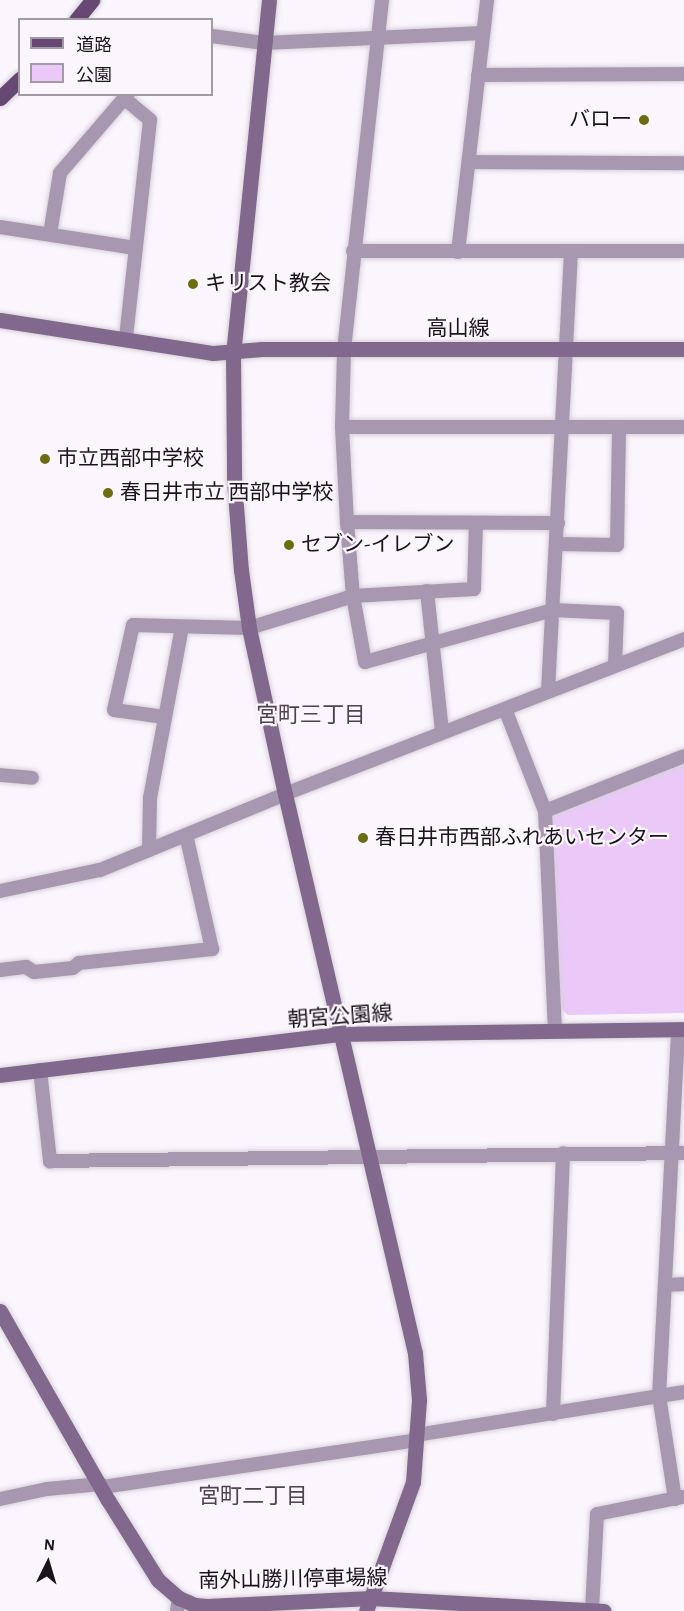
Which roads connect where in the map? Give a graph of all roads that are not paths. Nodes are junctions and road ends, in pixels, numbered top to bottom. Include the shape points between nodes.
1 (92, 0) edge
2 (269, 0) edge
3 (382, 0) edge
4 (487, 0) edge
5 (78, 18) edge
6 (483, 33) junction
7 (213, 36) edge
8 (376, 37) junction
9 (264, 43) junction
10 (684, 74) edge
11 (478, 75) junction
12 (18, 81) edge
13 (126, 97) edge
14 (0, 98) edge
15 (469, 162) junction
16 (684, 163) edge
17 (0, 227) edge
18 (50, 234) junction
19 (135, 248) junction
20 (353, 251) junction
21 (684, 251) edge
22 (458, 252) junction
23 (571, 252) junction
24 (0, 320) edge
25 (126, 339) junction
26 (684, 349) edge
27 (344, 350) junction
28 (567, 350) junction
29 (233, 353) junction
30 (342, 427) junction
31 (563, 427) junction
32 (684, 427) edge
33 (619, 428) junction
34 (347, 522) junction
35 (476, 523) junction
36 (558, 523) junction
37 (556, 544) junction
38 (427, 591) junction
39 (353, 596) junction
40 (552, 610) junction
41 (182, 627) junction
42 (249, 628) junction
43 (684, 639) edge
44 (432, 644) junction
45 (615, 665) junction
46 (548, 691) junction
47 (505, 709) junction
48 (164, 717) junction
49 (442, 732) junction
50 (684, 756) edge
51 (0, 775) edge
52 (32, 777) dead end
53 (285, 794) junction
54 (545, 811) junction
55 (186, 835) junction
56 (149, 850) junction
57 (0, 891) edge
58 (0, 970) edge
59 (681, 1029) edge
60 (555, 1031) junction
61 (340, 1034) junction
62 (40, 1070) junction
63 (0, 1075) edge
64 (678, 1152) edge
65 (563, 1153) junction
66 (369, 1157) junction
67 (684, 1284) edge
68 (665, 1286) junction
69 (0, 1311) edge
70 (684, 1392) edge
71 (659, 1396) junction
72 (553, 1413) junction
73 (416, 1438) junction
74 (102, 1486) junction
75 (679, 1498) edge
76 (0, 1499) edge
77 (178, 1604) edge
78 (369, 1605) edge
79 (247, 1607) edge
80 (507, 1609) edge
81 (592, 1610) edge
82 (604, 1611) edge

1 - 5 main road
2 - 9 street
3 - 8 street
4 - 6 street
6 - 8 street
6 - 11 street
7 - 9 street
8 - 9 street
8 - 20 street
9 - 29 street
10 - 11 street
11 - 15 street
12 - 14 main road
13 - 18 street via 60,173
13 - 19 street via 150,120
15 - 16 street
15 - 22 street
17 - 18 street
18 - 19 street
19 - 25 street
20 - 22 street
20 - 27 street
21 - 23 street
22 - 23 street
23 - 28 street
24 - 25 street, 高山線
25 - 29 street, 高山線
26 - 28 street, 高山線
27 - 28 street, 高山線
27 - 29 street, 高山線 via 262,349
27 - 30 street
28 - 31 street
29 - 42 street via 234,480
30 - 31 street
30 - 34 street
31 - 33 street
31 - 36 street
32 - 33 street
33 - 37 street via 617,544
34 - 35 street
34 - 39 street
35 - 36 street
35 - 38 street via 474,590
36 - 37 street
37 - 40 street
38 - 39 street
38 - 44 street
39 - 42 street
39 - 44 street via 365,662
40 - 44 street
40 - 45 street via 617,613
40 - 46 street
41 - 42 street
41 - 48 street
41 - 48 street via 133,625 114,710
42 - 53 street
43 - 45 street
44 - 49 street
45 - 46 street
46 - 47 street
47 - 49 street
47 - 54 street
48 - 56 street via 150,798
49 - 53 street
50 - 54 street
51 - 52 street
53 - 55 street
53 - 61 street
54 - 60 street
55 - 56 street
55 - 58 street via 212,949 79,963 73,968 34,972 26,967
56 - 57 street via 100,870
59 - 60 street, 朝宮公園線
59 - 64 street
60 - 61 street, 朝宮公園線
61 - 62 street, 朝宮公園線
61 - 66 street
62 - 63 street, 朝宮公園線
62 - 66 street via 50,1161
64 - 65 street
64 - 68 street
65 - 66 street
65 - 72 street
66 - 73 street via 415,1353 419,1400
67 - 68 street
68 - 71 street
69 - 74 street, 南外山勝川停車場線
70 - 71 street
71 - 72 street
71 - 75 street
72 - 73 street
73 - 74 street
73 - 78 street via 413,1482
74 - 76 street via 47,1489
74 - 77 street, 南外山勝川停車場線 via 158,1580
75 - 81 street via 597,1514
77 - 79 street, 南外山勝川停車場線
78 - 79 street, 南外山勝川停車場線
78 - 80 street, 南外山勝川停車場線
80 - 81 street, 南外山勝川停車場線
81 - 82 street, 南外山勝川停車場線

